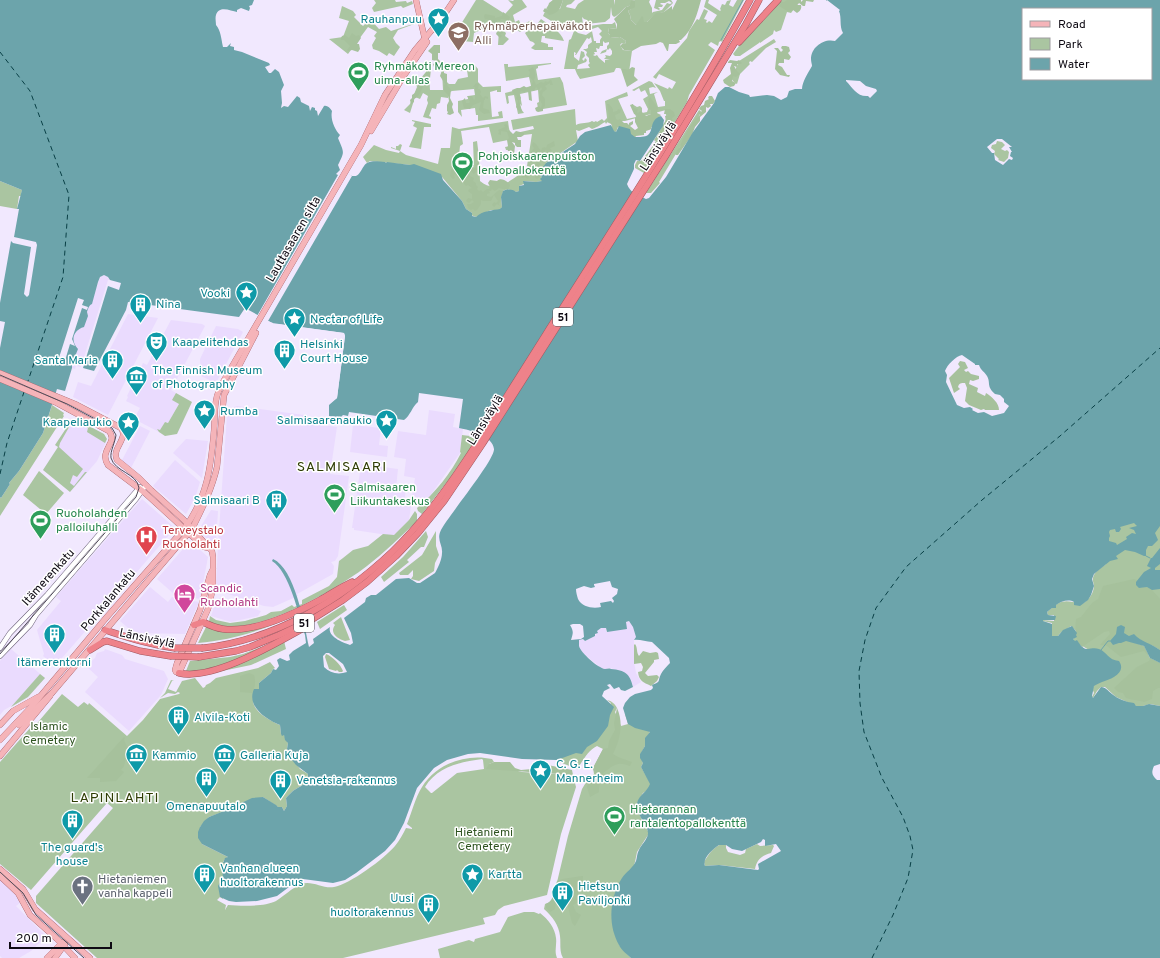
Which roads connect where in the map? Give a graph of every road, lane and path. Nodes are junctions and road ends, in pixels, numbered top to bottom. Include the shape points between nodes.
1 (416, 0) edge
2 (454, 0) edge
3 (750, 0) edge
4 (760, 0) edge
5 (778, 0) edge
6 (442, 18) junction
7 (425, 38) junction
8 (423, 46) junction
9 (729, 52) junction
10 (347, 173) junction
11 (640, 190) junction
12 (262, 319) junction
13 (0, 373) edge
14 (0, 379) edge
15 (58, 401) junction
16 (481, 442) junction
17 (145, 484) junction
18 (140, 490) junction
19 (186, 526) junction
20 (191, 532) junction
21 (212, 569) junction
22 (363, 577) junction
23 (343, 600) junction
24 (203, 622) junction
25 (194, 625) junction
26 (105, 630) junction
27 (93, 634) junction
28 (0, 648) edge
29 (90, 650) junction
30 (0, 656) edge
31 (179, 673) junction
32 (52, 693) junction
33 (40, 696) junction
34 (0, 725) edge
35 (0, 740) edge
36 (0, 746) edge
37 (0, 756) edge
38 (0, 869) edge
39 (0, 876) edge
40 (68, 938) junction
41 (62, 945) junction
42 (46, 958) edge
43 (55, 958) edge
44 (75, 958) edge
45 (90, 958) edge

1 - 7 main road
2 - 6 main road
3 - 11 highway, Länsiväylä / 51
4 - 9 highway, Länsiväylä / 51
5 - 9 highway
6 - 7 main road
6 - 8 main road
7 - 8 main road
7 - 10 main road via 385,96
8 - 10 main road
9 - 11 highway, Länsiväylä / 51 via 670,150
10 - 12 main road, Lauttasaaren silta
11 - 16 highway, Länsiväylä / 51
12 - 19 main road, Porkkalankatu via 236,359 216,398 214,441 208,479 201,500
12 - 20 main road, Porkkalankatu via 224,396 216,471 207,500
13 - 15 main road
14 - 15 main road
15 - 17 main road via 75,404 122,429 124,434 115,457
15 - 18 main road via 110,432 112,440 105,460 111,469
16 - 22 highway, Länsiväylä / 51 via 428,513
16 - 23 highway, Länsiväylä / 51 via 444,501 408,544
17 - 18 street, Itämerenkatu
17 - 19 main road
18 - 19 main road
18 - 28 street, Itämerenkatu via 10,633
18 - 30 street, Itämerenkatu via 110,530 30,625
19 - 20 main road
19 - 27 main road, Porkkalankatu
20 - 21 main road via 210,548 213,554
20 - 26 main road, Porkkalankatu
21 - 24 main road via 212,594
21 - 25 main road
22 - 24 highway via 302,609 263,624 229,630
22 - 26 highway, Länsiväylä / 51, bridge via 324,604 276,629 234,643 204,648 174,648 136,641
23 - 29 highway, Länsiväylä / 51, bridge via 311,620 236,651 200,656 170,656 108,641
23 - 31 highway via 321,617 245,659 214,670
24 - 25 highway
24 - 31 main road
25 - 31 main road via 177,663 175,670
26 - 27 main road, Länsiväylä
26 - 29 main road, Porkkalankatu
27 - 33 main road, Porkkalankatu
29 - 32 main road, Porkkalankatu / 51
32 - 36 main road, Porkkalankatu / 51
32 - 37 main road, Porkkalankatu
33 - 34 main road, Porkkalankatu via 13,711
33 - 35 main road, Porkkalankatu
38 - 40 main road via 23,889 35,909
39 - 41 main road via 18,893 32,917
40 - 41 main road
40 - 45 main road
41 - 42 main road
41 - 43 main road
41 - 44 main road

